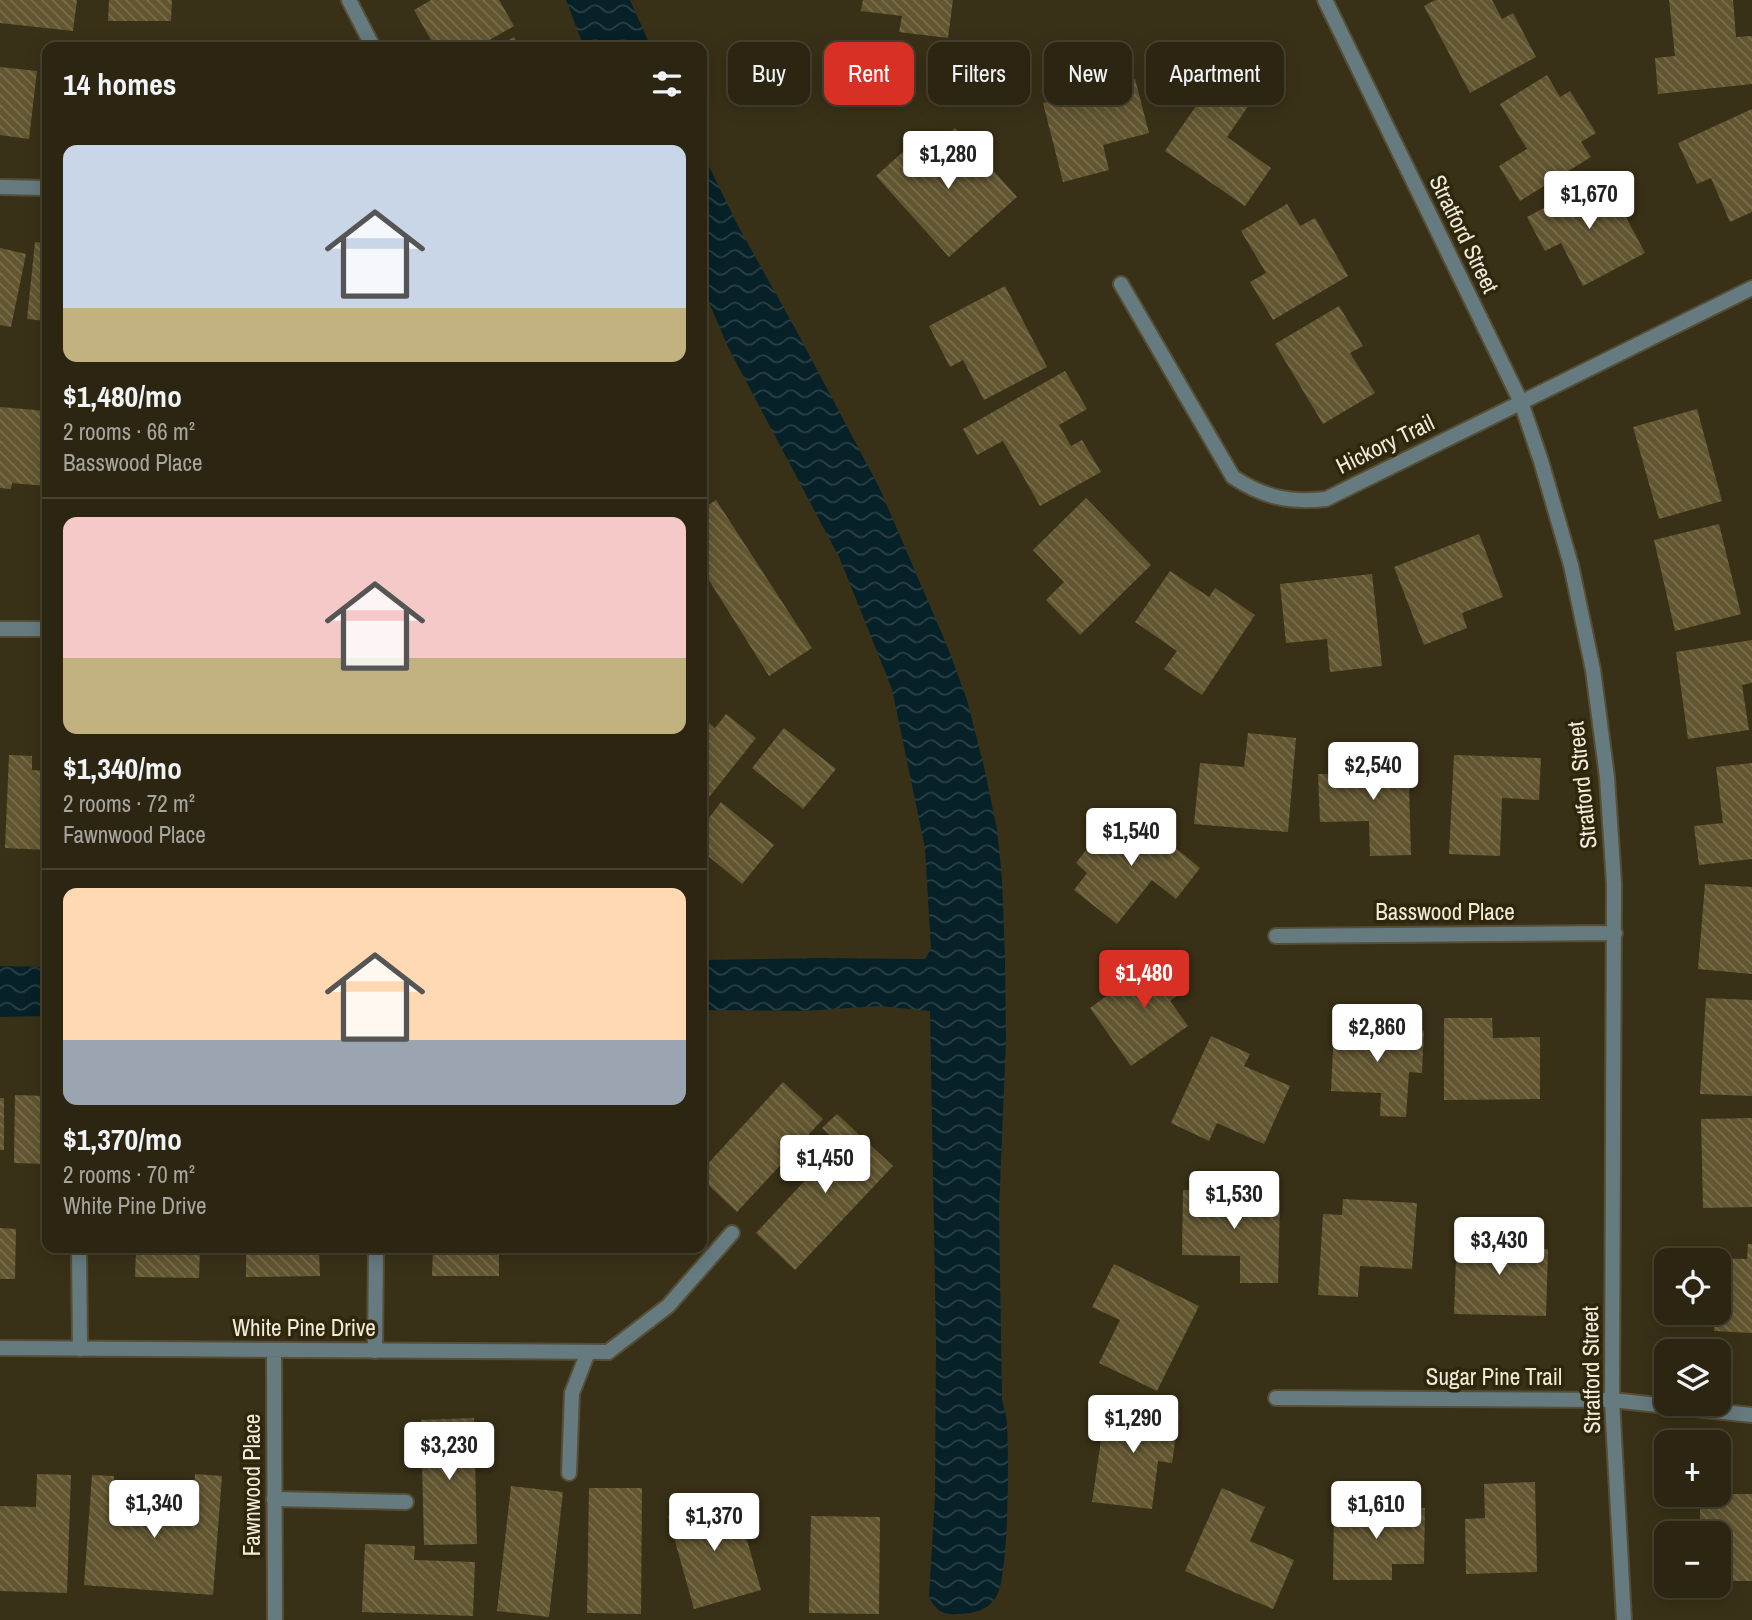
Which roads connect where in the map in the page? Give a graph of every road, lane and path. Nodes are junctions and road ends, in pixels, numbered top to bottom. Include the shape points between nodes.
1 (349, 0) edge
2 (1325, 0) edge
3 (370, 42) edge
4 (0, 187) edge
5 (42, 188) edge
6 (1121, 284) dead end
7 (1752, 288) edge
8 (1521, 402) junction
9 (0, 629) edge
10 (42, 629) edge
11 (1615, 933) junction
12 (1276, 936) dead end
13 (732, 1233) dead end
14 (79, 1253) edge
15 (376, 1253) edge
16 (0, 1348) edge
17 (80, 1349) junction
18 (274, 1350) junction
19 (375, 1351) junction
20 (588, 1352) junction
21 (1276, 1398) dead end
22 (1612, 1400) junction
23 (1752, 1415) edge
24 (569, 1473) dead end
25 (274, 1499) junction
26 (406, 1502) dead end
27 (275, 1620) edge
28 (1624, 1620) edge

1 - 3 street
2 - 8 street, Stratford Street
4 - 5 street
6 - 8 street, Hickory Trail via 1233,477 1278,499 1325,499
7 - 8 street, Hickory Trail
8 - 11 street, Stratford Street via 1571,565 1593,670 1607,777
9 - 10 street
11 - 12 street, Basswood Place
11 - 22 street, Stratford Street
13 - 20 street, White Pine Drive via 668,1306 608,1352
14 - 17 street
15 - 19 street
16 - 17 street, White Pine Drive
17 - 18 street, White Pine Drive
18 - 19 street, White Pine Drive
18 - 25 street, Fawnwood Place
19 - 20 street, White Pine Drive
20 - 24 street via 572,1393
21 - 22 street, Sugar Pine Trail
22 - 23 street, Sugar Pine Trail
22 - 28 street, Stratford Street
25 - 26 street
25 - 27 street, Fawnwood Place

